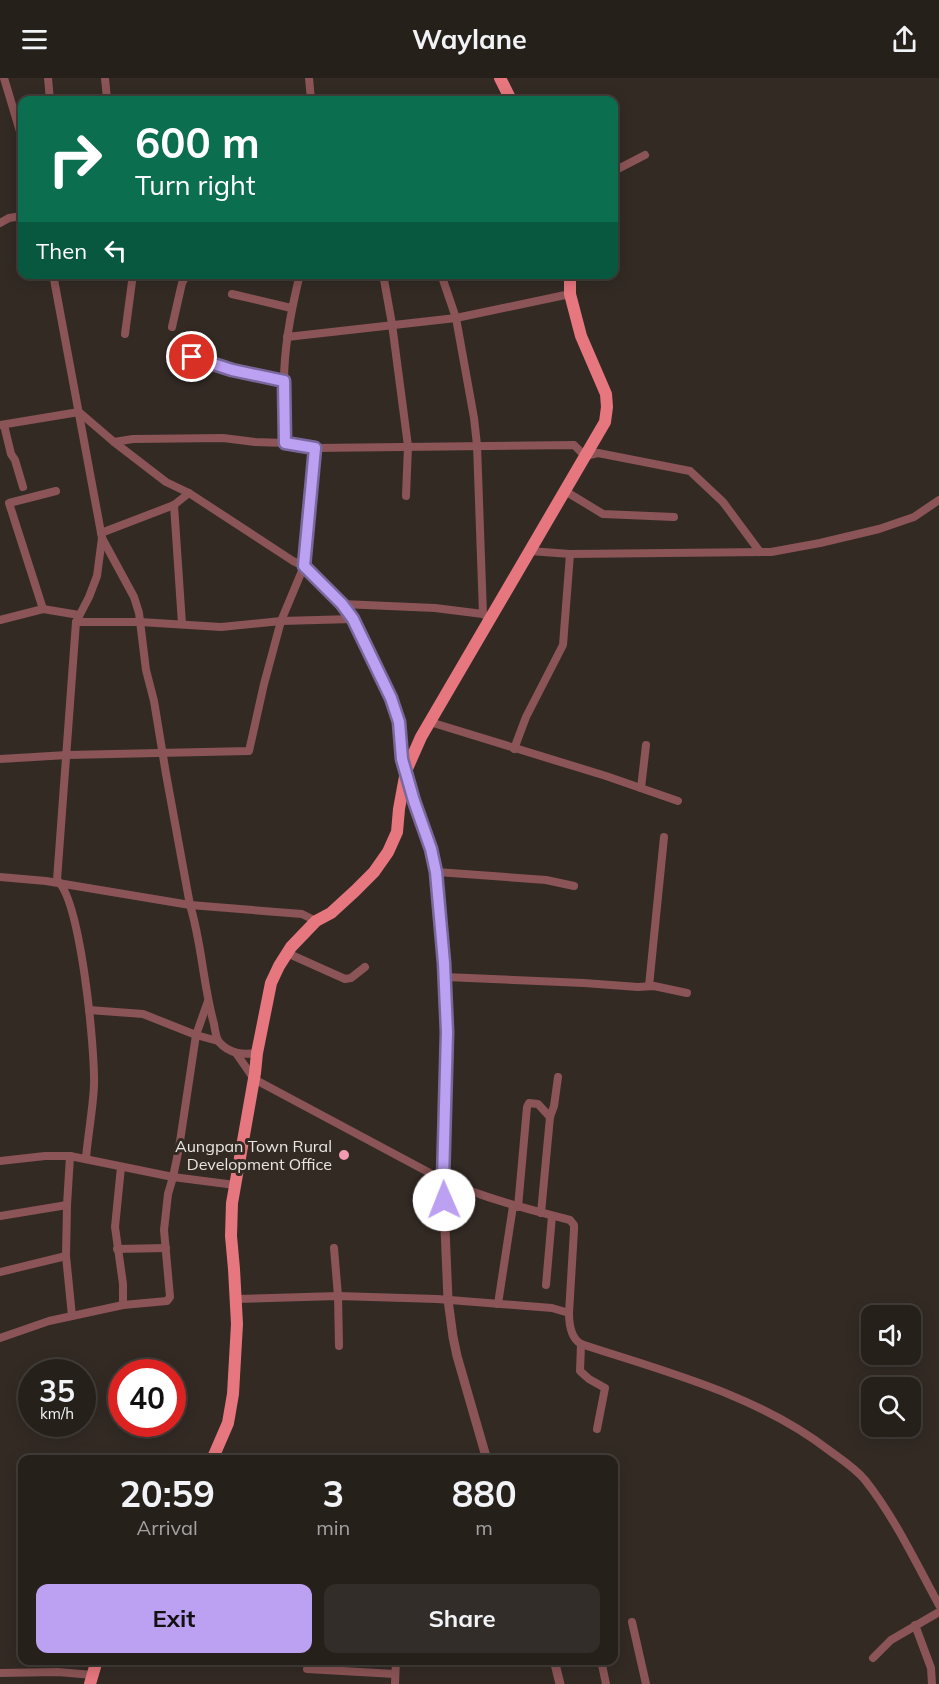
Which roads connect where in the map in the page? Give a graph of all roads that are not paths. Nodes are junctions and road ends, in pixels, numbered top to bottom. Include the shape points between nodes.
1 (4, 78) edge
2 (48, 78) edge
3 (105, 78) edge
4 (309, 78) edge
5 (500, 78) edge
6 (50, 96) edge
7 (107, 96) edge
8 (311, 96) edge
9 (509, 96) edge
10 (18, 125) edge
11 (645, 154) dead end
12 (618, 169) edge
13 (18, 217) edge
14 (0, 222) edge
15 (54, 279) edge
16 (132, 279) edge
17 (184, 279) edge
18 (299, 279) edge
19 (384, 279) edge
20 (443, 279) edge
21 (570, 279) edge
22 (232, 294) dead end
23 (570, 294) junction
24 (291, 308) junction
25 (456, 318) junction
26 (392, 324) junction
27 (172, 327) dead end
28 (125, 334) dead end
29 (287, 337) junction
30 (192, 357) dead end
31 (284, 381) junction
32 (79, 412) junction
33 (2, 425) edge
34 (114, 442) junction
35 (285, 443) junction
36 (408, 446) junction
37 (477, 446) junction
38 (315, 448) junction
39 (585, 456) junction
40 (23, 486) dead end
41 (56, 491) dead end
42 (565, 491) junction
43 (189, 493) junction
44 (406, 496) dead end
45 (939, 500) edge
46 (174, 506) junction
47 (674, 517) dead end
48 (102, 535) junction
49 (530, 551) junction
50 (760, 552) junction
51 (570, 554) junction
52 (304, 566) junction
53 (342, 604) junction
54 (43, 609) junction
55 (487, 616) junction
56 (78, 619) junction
57 (353, 619) junction
58 (0, 620) edge
59 (281, 621) junction
60 (141, 622) junction
61 (182, 624) junction
62 (430, 722) junction
63 (646, 745) dead end
64 (514, 749) junction
65 (163, 754) junction
66 (67, 755) junction
67 (0, 759) edge
68 (406, 771) junction
69 (641, 788) junction
70 (678, 801) dead end
71 (664, 837) dead end
72 (436, 872) junction
73 (0, 878) edge
74 (62, 884) junction
75 (574, 886) dead end
76 (190, 905) junction
77 (316, 921) junction
78 (287, 954) junction
79 (365, 967) dead end
80 (445, 977) junction
81 (650, 986) junction
82 (687, 993) dead end
83 (208, 999) junction
84 (89, 1010) junction
85 (196, 1035) junction
86 (218, 1041) junction
87 (236, 1053) junction
88 (257, 1053) junction
89 (558, 1077) dead end
90 (254, 1079) junction
91 (550, 1117) junction
92 (70, 1156) junction
93 (86, 1158) junction
94 (0, 1161) edge
95 (121, 1167) junction
96 (173, 1177) junction
97 (443, 1180) junction
98 (235, 1185) junction
99 (67, 1204) junction
100 (515, 1207) junction
101 (541, 1213) junction
102 (0, 1216) edge
103 (552, 1216) junction
104 (166, 1248) junction
105 (334, 1248) dead end
106 (117, 1249) junction
107 (66, 1256) junction
108 (0, 1272) edge
109 (546, 1285) dead end
110 (338, 1296) junction
111 (236, 1299) junction
112 (448, 1300) junction
113 (498, 1304) junction
114 (123, 1305) junction
115 (569, 1313) junction
116 (72, 1316) junction
117 (0, 1338) edge
118 (581, 1344) junction
119 (339, 1346) dead end
120 (597, 1429) dead end
121 (214, 1455) edge
122 (487, 1455) edge
123 (939, 1605) edge
124 (939, 1612) edge
125 (632, 1622) dead end
126 (915, 1625) junction
127 (873, 1658) dead end
128 (96, 1665) edge
129 (351, 1665) edge
130 (396, 1665) edge
131 (555, 1665) edge
132 (602, 1665) edge
133 (307, 1669) dead end
134 (351, 1672) junction
135 (0, 1673) edge
136 (395, 1674) junction
137 (92, 1680) edge
138 (395, 1684) edge
139 (560, 1684) edge
140 (606, 1684) edge
141 (646, 1684) edge
142 (932, 1684) edge

1 - 10 street
2 - 6 street
3 - 7 street
4 - 8 street
5 - 9 main road
11 - 12 street
13 - 14 street
15 - 32 street
16 - 28 street
17 - 27 street
18 - 24 street
19 - 26 street
20 - 25 street
21 - 23 main road
22 - 24 street
23 - 25 street
23 - 39 main road via 581,336 606,394 605,422
24 - 29 street
25 - 26 street
25 - 37 street
26 - 29 street
26 - 36 street
29 - 31 street
30 - 31 street
31 - 35 street
32 - 33 street
32 - 34 street
32 - 48 street
33 - 40 street
34 - 35 street via 222,438
34 - 43 street via 166,482
35 - 38 street
36 - 37 street
36 - 38 street
36 - 44 street
37 - 39 street via 574,446
37 - 55 street
38 - 52 street
39 - 42 main road
39 - 50 street via 598,453 690,471 723,502
41 - 54 street via 9,503
42 - 47 street via 603,514
42 - 49 main road
43 - 46 street
43 - 52 street
45 - 50 street via 914,517 879,529
46 - 48 street
46 - 61 street
48 - 56 street via 97,576
48 - 60 street via 134,597
49 - 51 street
49 - 55 main road
50 - 51 street
51 - 64 street via 563,645
52 - 53 street
52 - 59 street
53 - 55 street via 435,608
53 - 57 street
54 - 56 street
54 - 58 street
55 - 62 main road
56 - 60 street
56 - 66 street
57 - 59 street
57 - 68 street via 391,698 399,722
59 - 61 street via 221,627
59 - 65 street via 249,751
60 - 61 street
60 - 65 street
62 - 64 street
62 - 68 main road
63 - 69 street
64 - 69 street
65 - 66 street
65 - 76 street
66 - 67 street
66 - 74 street via 57,880
68 - 72 street
68 - 77 main road via 397,832 388,852 355,891
69 - 70 street
71 - 81 street
72 - 75 street via 546,879
72 - 80 street
73 - 74 street
74 - 76 street
74 - 84 street via 72,911
76 - 77 street via 302,914
76 - 83 street
77 - 78 main road
78 - 79 street via 345,979
78 - 88 main road via 271,983
80 - 81 street
80 - 97 street
81 - 82 street
83 - 85 street
83 - 86 street
84 - 85 street via 143,1014
84 - 93 street via 94,1085
85 - 86 street
85 - 96 street
86 - 87 street
87 - 88 street
87 - 90 street
88 - 90 main road
89 - 91 street
90 - 97 street
90 - 98 main road
91 - 100 street via 538,1104 529,1103 526,1107
91 - 101 street
92 - 93 street
92 - 94 street
92 - 99 street
93 - 95 street
95 - 96 street
95 - 106 street via 115,1227
96 - 98 street
96 - 104 street via 165,1218
97 - 100 street
97 - 112 street
98 - 111 main road via 231,1236
99 - 102 street
99 - 107 street
100 - 101 street
100 - 113 street
101 - 103 street
103 - 109 street
103 - 115 street via 570,1220 574,1225
104 - 106 street
104 - 114 street via 171,1298
105 - 110 street
106 - 114 street
107 - 108 street
107 - 116 street
110 - 111 street
110 - 112 street
110 - 119 street
111 - 121 main road via 233,1394 228,1423
112 - 113 street
112 - 122 street via 457,1356
113 - 115 street
114 - 116 street
115 - 118 street via 572,1336
116 - 117 street
118 - 120 street via 580,1371 605,1388
118 - 123 street via 739,1397 807,1433 864,1480
124 - 126 street
125 - 141 street
126 - 127 street via 891,1640
126 - 142 street via 931,1668
128 - 137 main road
129 - 134 street
130 - 136 street
131 - 139 street
132 - 140 street
133 - 134 street
134 - 136 street
135 - 137 street via 58,1672
136 - 138 street

